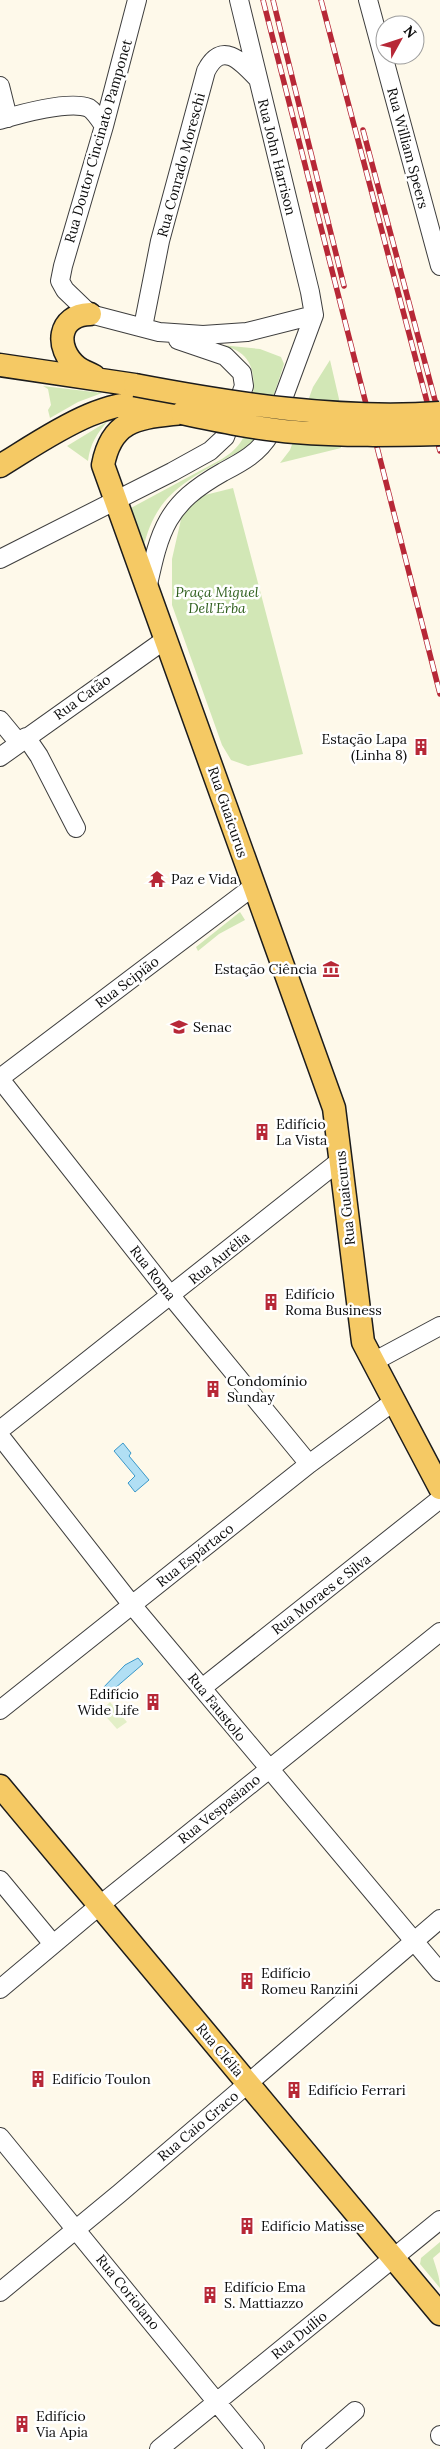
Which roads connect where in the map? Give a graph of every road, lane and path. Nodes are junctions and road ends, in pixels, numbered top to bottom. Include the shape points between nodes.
1 (137, 0) edge
2 (239, 0) edge
3 (368, 0) edge
4 (259, 80) junction
5 (0, 86) edge
6 (4, 119) edge
7 (104, 126) junction
8 (437, 244) edge
9 (440, 266) edge
10 (90, 314) junction
11 (314, 315) junction
12 (151, 330) junction
13 (0, 365) edge
14 (104, 380) junction
15 (182, 413) junction
16 (440, 413) edge
17 (440, 434) edge
18 (0, 466) edge
19 (115, 502) junction
20 (0, 560) edge
21 (147, 589) junction
22 (166, 639) junction
23 (0, 720) edge
24 (22, 740) junction
25 (0, 757) edge
26 (76, 828) dead end
27 (254, 886) junction
28 (0, 1078) edge
29 (342, 1159) junction
30 (171, 1296) junction
31 (440, 1326) edge
32 (373, 1362) junction
33 (393, 1402) junction
34 (0, 1430) edge
35 (0, 1436) edge
36 (309, 1464) junction
37 (440, 1488) edge
38 (440, 1499) edge
39 (132, 1605) junction
40 (440, 1632) edge
41 (202, 1688) junction
42 (0, 1710) edge
43 (268, 1769) junction
44 (0, 1786) edge
45 (0, 1880) edge
46 (100, 1905) junction
47 (440, 1919) edge
48 (414, 1941) junction
49 (53, 1944) junction
50 (440, 1972) edge
51 (0, 1989) edge
52 (249, 2084) junction
53 (0, 2137) edge
54 (440, 2220) edge
55 (77, 2229) junction
56 (394, 2258) junction
57 (0, 2292) edge
58 (440, 2314) edge
59 (217, 2402) junction
60 (355, 2411) dead end
61 (158, 2449) edge
62 (255, 2449) edge
63 (311, 2449) edge

1 - 7 street, Rua Doutor Cincinato Pamponet
2 - 4 street, Rua John Harrison
3 - 8 street, Rua William Speers
4 - 11 street, Rua John Harrison
4 - 12 street, Rua Conrado Moreschi via 239,58 230,56 216,58 206,71 160,241
5 - 6 street
6 - 7 street via 77,106 93,111
7 - 10 street, Rua Doutor Cincinato Pamponet via 60,282
8 - 9 street, Rua William Speers
10 - 12 street
10 - 14 main road via 78,314 71,320 63,334 63,347 78,367
11 - 12 street via 247,332 203,335
11 - 21 street via 263,446 179,503 157,544
12 - 19 street via 225,356 239,368 244,386 225,437 210,451
13 - 14 main road
14 - 16 main road, bridge via 325,413
15 - 17 main road, bridge via 293,432
15 - 18 main road via 160,405 115,406 80,420
15 - 19 main road, Rua Guaicurus via 142,418 123,427 112,437 106,446 103,465
19 - 20 street
19 - 21 main road, Rua Guaicurus
21 - 22 main road, Rua Guaicurus
22 - 24 street, Rua Catão
22 - 27 main road, Rua Guaicurus
23 - 24 street
24 - 25 street, Rua Catão
24 - 26 street via 39,756
27 - 28 street, Rua Scipião
27 - 29 main road, Rua Guaicurus via 334,1108
28 - 30 street, Rua Roma
29 - 30 street, Rua Aurélia
29 - 32 main road, Rua Guaicurus via 360,1329
30 - 34 street, Rua Aurélia
30 - 36 street, Rua Roma
31 - 32 street
32 - 33 main road, Rua Guaicurus
33 - 36 street, Rua Espártaco
33 - 37 main road, Rua Guaicurus
35 - 39 street, Rua Faustolo
36 - 39 street, Rua Espártaco
38 - 41 street, Rua Moraes e Silva
39 - 41 street, Rua Faustolo
39 - 42 street, Rua Espártaco
40 - 43 street, Rua Vespasiano
41 - 43 street, Rua Faustolo
43 - 46 street, Rua Vespasiano
43 - 48 street, Rua Faustolo
44 - 46 main road, Rua Clélia
45 - 49 street
46 - 49 street, Rua Vespasiano
46 - 52 main road, Rua Clélia
47 - 48 street, Rua Caio Graco
48 - 50 street, Rua Faustolo
48 - 52 street, Rua Caio Graco
49 - 51 street, Rua Vespasiano
52 - 55 street, Rua Caio Graco
52 - 56 main road, Rua Clélia
53 - 55 street, Rua Coriolano
54 - 56 street, Rua Duílio
55 - 57 street, Rua Caio Graco
55 - 59 street, Rua Coriolano
56 - 58 main road, Rua Clélia
56 - 59 street, Rua Duílio
59 - 61 street, Rua Duílio
59 - 62 street, Rua Coriolano
60 - 63 street

